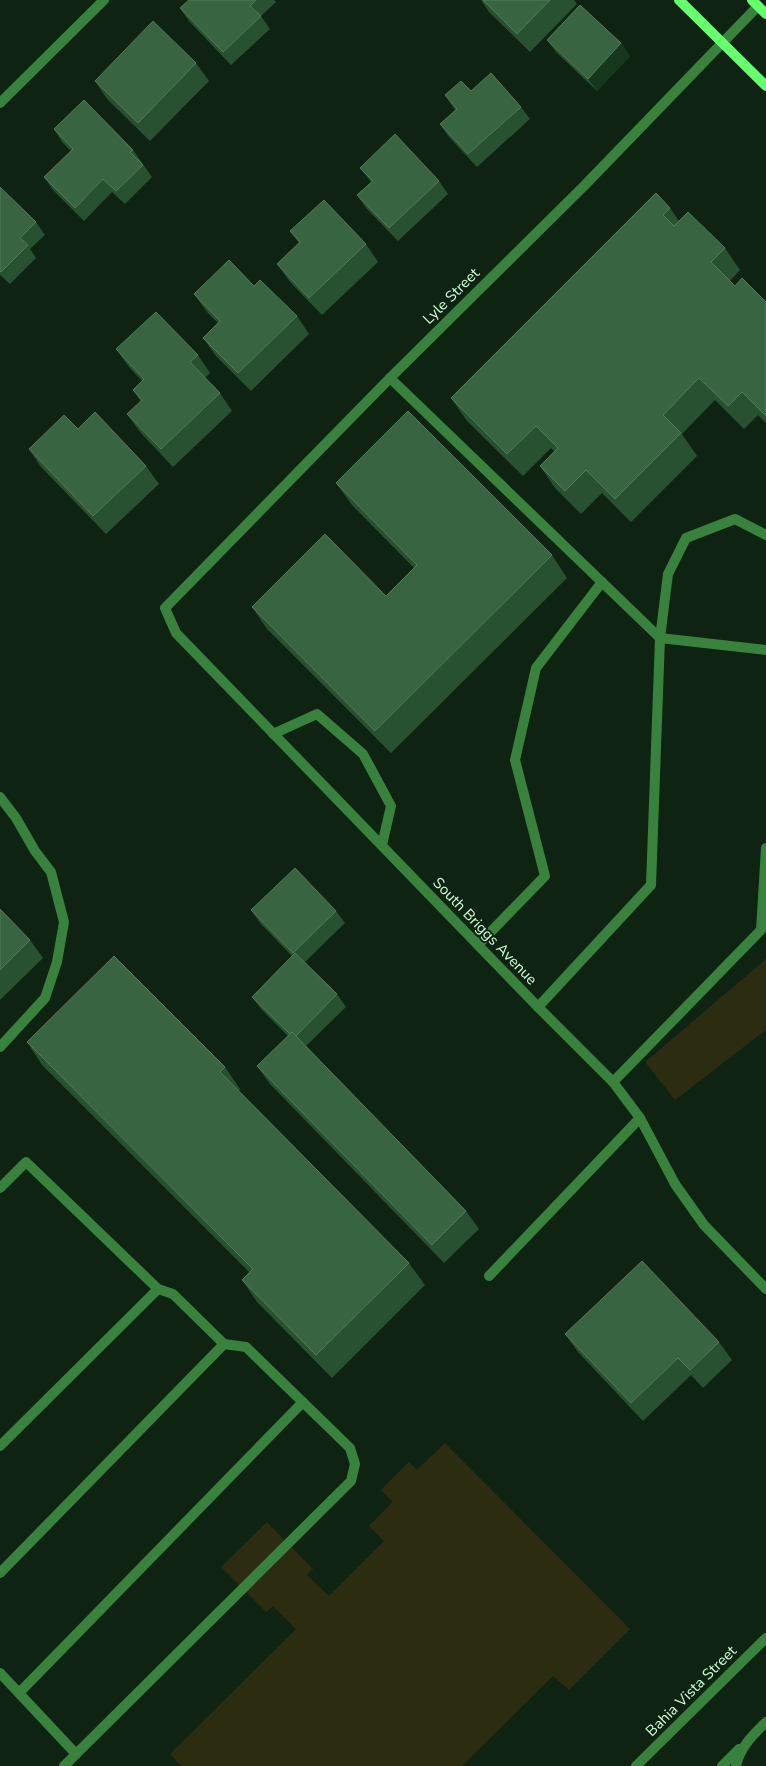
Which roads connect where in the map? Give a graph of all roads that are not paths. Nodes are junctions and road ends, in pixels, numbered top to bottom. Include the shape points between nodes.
1 (104, 0) edge
2 (679, 0) edge
3 (755, 3) edge
4 (766, 14) edge
5 (722, 43) junction
6 (766, 86) edge
7 (0, 103) edge
8 (390, 378) junction
9 (766, 535) edge
10 (602, 582) junction
11 (165, 608) joint
12 (660, 638) junction
13 (766, 650) edge
14 (273, 734) junction
15 (0, 797) edge
16 (382, 845) junction
17 (766, 848) edge
18 (763, 928) edge
19 (478, 945) junction
20 (538, 1007) junction
21 (0, 1047) edge
22 (613, 1082) junction
23 (640, 1118) junction
24 (0, 1188) edge
25 (489, 1276) dead end
26 (766, 1288) edge
27 (158, 1289) junction
28 (224, 1344) junction
29 (303, 1402) junction
30 (0, 1446) edge
31 (0, 1573) edge
32 (766, 1638) edge
33 (0, 1673) edge
34 (19, 1693) junction
35 (766, 1722) edge
36 (747, 1742) junction
37 (76, 1754) junction
38 (64, 1766) edge
39 (636, 1766) edge
40 (722, 1766) edge
41 (736, 1766) edge

1 - 7 street
2 - 5 main road
3 - 4 main road
3 - 5 street, Lyle Street
5 - 6 main road
5 - 8 street, Lyle Street via 584,186
8 - 10 street
8 - 11 street, Lyle Street
9 - 12 street via 735,519 686,538 668,574
10 - 12 street
10 - 19 street via 536,668 515,760 545,876
11 - 14 street, South Briggs Avenue via 176,633
12 - 13 street
12 - 20 street via 651,885
14 - 16 street, South Briggs Avenue
14 - 16 street via 317,714 363,754 391,806
15 - 21 street via 51,872 64,922 57,962 45,998
16 - 19 street, South Briggs Avenue
17 - 18 street
18 - 22 street
19 - 20 street, South Briggs Avenue
20 - 22 street, South Briggs Avenue
22 - 23 street, South Briggs Avenue
23 - 25 street
23 - 26 street, South Briggs Avenue via 676,1184 704,1225
24 - 27 street via 26,1162
27 - 28 street via 173,1294
27 - 30 street
28 - 29 street via 246,1347
28 - 31 street
29 - 34 street
29 - 37 street via 350,1448 355,1464 351,1481
32 - 39 street, Bahia Vista Street
33 - 34 street
34 - 37 street
35 - 36 street
36 - 40 street
36 - 41 street
37 - 38 street

